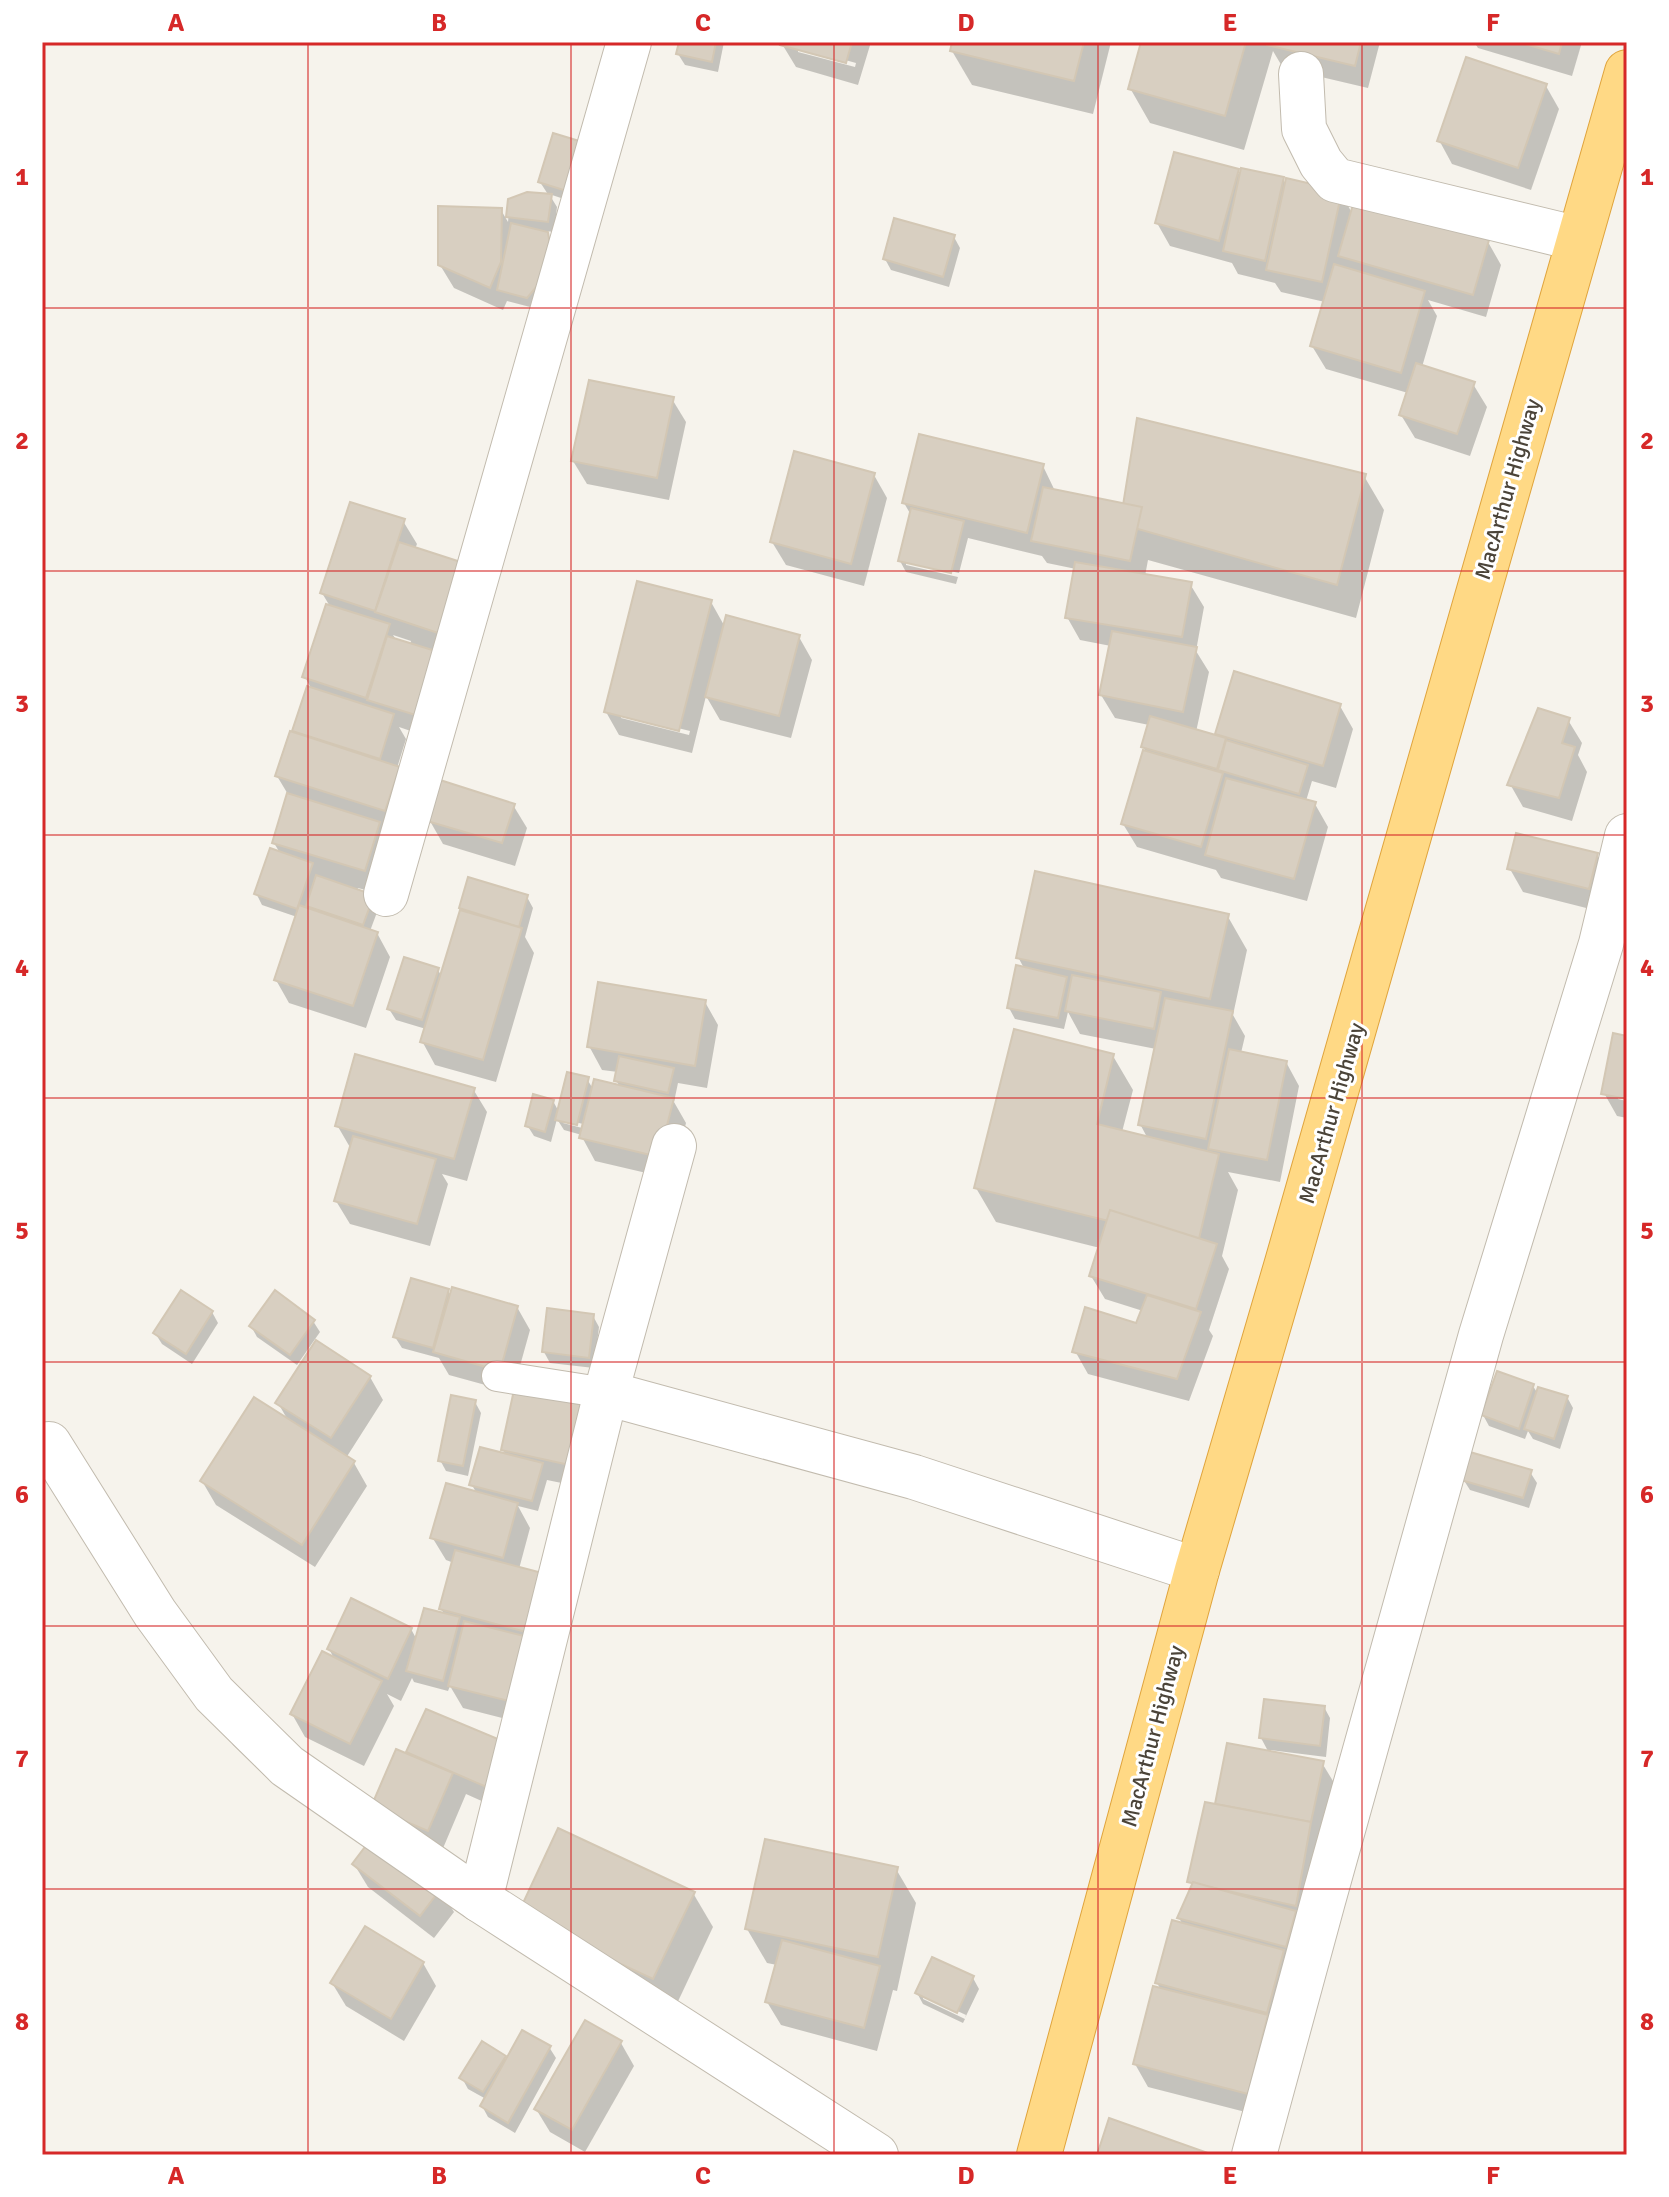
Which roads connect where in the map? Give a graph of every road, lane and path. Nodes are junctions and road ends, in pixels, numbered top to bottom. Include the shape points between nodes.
1 (629, 42) edge
2 (1627, 72) edge
3 (1301, 74) dead end
4 (1579, 239) junction
5 (1627, 836) edge
6 (386, 894) dead end
7 (674, 1146) dead end
8 (497, 1376) dead end
9 (606, 1393) junction
10 (49, 1444) dead end
11 (1197, 1570) junction
12 (480, 1900) junction
13 (876, 2155) edge
14 (1039, 2155) edge
15 (1254, 2155) edge

1 - 6 street
2 - 4 highway, MacArthur Highway
3 - 4 street via 1304,129 1335,180
4 - 11 highway, MacArthur Highway
5 - 15 street via 1601,944 1481,1335
7 - 9 street
8 - 9 lane
9 - 11 street via 914,1477
9 - 12 street
10 - 12 street via 155,1613 214,1694 287,1766
11 - 14 highway, MacArthur Highway
12 - 13 street

